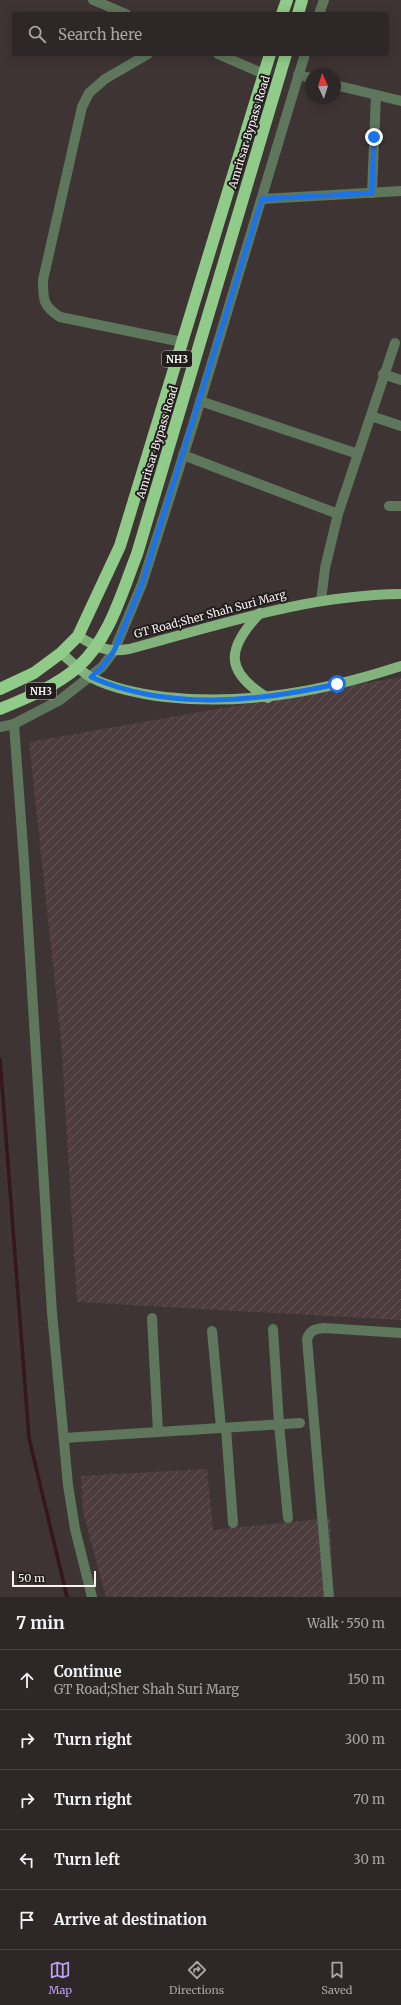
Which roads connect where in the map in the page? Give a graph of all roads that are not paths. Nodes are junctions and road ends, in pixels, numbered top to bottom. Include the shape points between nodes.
1 (93, 0) edge
2 (286, 0) edge
3 (302, 0) edge
4 (324, 0) edge
5 (121, 12) edge
6 (283, 12) edge
7 (299, 12) edge
8 (320, 12) edge
9 (145, 56) edge
10 (223, 56) edge
11 (269, 56) edge
12 (285, 56) edge
13 (304, 56) edge
14 (264, 74) junction
15 (298, 75) junction
16 (305, 77) edge
17 (341, 86) edge
18 (376, 95) junction
19 (401, 101) edge
20 (401, 191) edge
21 (372, 193) junction
22 (262, 199) junction
23 (182, 342) junction
24 (395, 343) dead end
25 (384, 374) junction
26 (401, 380) edge
27 (200, 402) junction
28 (371, 416) junction
29 (401, 426) edge
30 (358, 454) junction
31 (183, 455) junction
32 (389, 506) dead end
33 (401, 506) edge
34 (338, 514) junction
35 (401, 594) edge
36 (321, 600) junction
37 (260, 612) junction
38 (78, 636) junction
39 (96, 646) junction
40 (114, 651) junction
41 (62, 653) junction
42 (78, 666) junction
43 (401, 666) edge
44 (91, 677) junction
45 (0, 689) edge
46 (268, 698) junction
47 (0, 709) edge
48 (14, 724) junction
49 (0, 727) edge
50 (152, 1318) dead end
51 (273, 1329) dead end
52 (212, 1331) dead end
53 (401, 1333) edge
54 (300, 1423) dead end
55 (279, 1424) junction
56 (223, 1428) junction
57 (158, 1432) junction
58 (64, 1438) junction
59 (288, 1518) dead end
60 (233, 1523) dead end
61 (92, 1597) edge
62 (329, 1597) edge

1 - 5 street
2 - 6 highway
3 - 7 highway
4 - 8 street
9 - 23 street via 105,79 89,93 82,107 43,280 43,298 48,309 60,317
10 - 14 street
11 - 14 highway, Amritsar Bypass Road / NH3
12 - 39 highway, Amritsar Bypass Road / NH3 via 137,554 108,625
13 - 15 street
14 - 23 highway, Amritsar Bypass Road / NH3
15 - 16 street
15 - 22 street
17 - 18 street
18 - 19 street
18 - 21 street
20 - 21 street
21 - 22 street
22 - 27 street
23 - 38 highway, Amritsar Bypass Road / NH3 via 120,546
24 - 25 street
25 - 26 street
25 - 28 street
27 - 30 street
27 - 31 street
28 - 29 street
28 - 30 street
30 - 34 street
31 - 34 street
31 - 40 street via 142,584
32 - 33 street
34 - 36 street via 325,568
35 - 36 main road, GT Road;Sher Shah Suri Marg
36 - 37 main road, GT Road;Sher Shah Suri Marg
37 - 40 main road, GT Road;Sher Shah Suri Marg via 137,647
37 - 46 main road via 239,639 234,651 235,663 238,673 246,682
38 - 39 main road, GT Road;Sher Shah Suri Marg
38 - 41 highway, Amritsar Bypass Road / NH3
39 - 40 main road, GT Road;Sher Shah Suri Marg
39 - 42 highway, Amritsar Bypass Road / NH3
40 - 44 street
41 - 42 main road
41 - 45 highway, NH3 via 34,673
42 - 44 main road
42 - 47 highway, NH3 via 39,692
43 - 46 main road via 358,679
44 - 46 main road via 119,688 175,698
44 - 48 street via 60,700
48 - 49 street
48 - 58 street via 52,1313
50 - 57 street
51 - 55 street
52 - 56 street
53 - 62 street via 324,1328 313,1330 307,1339
54 - 55 street
55 - 56 street
55 - 59 street
56 - 57 street
56 - 60 street
57 - 58 street
58 - 61 street via 69,1500

